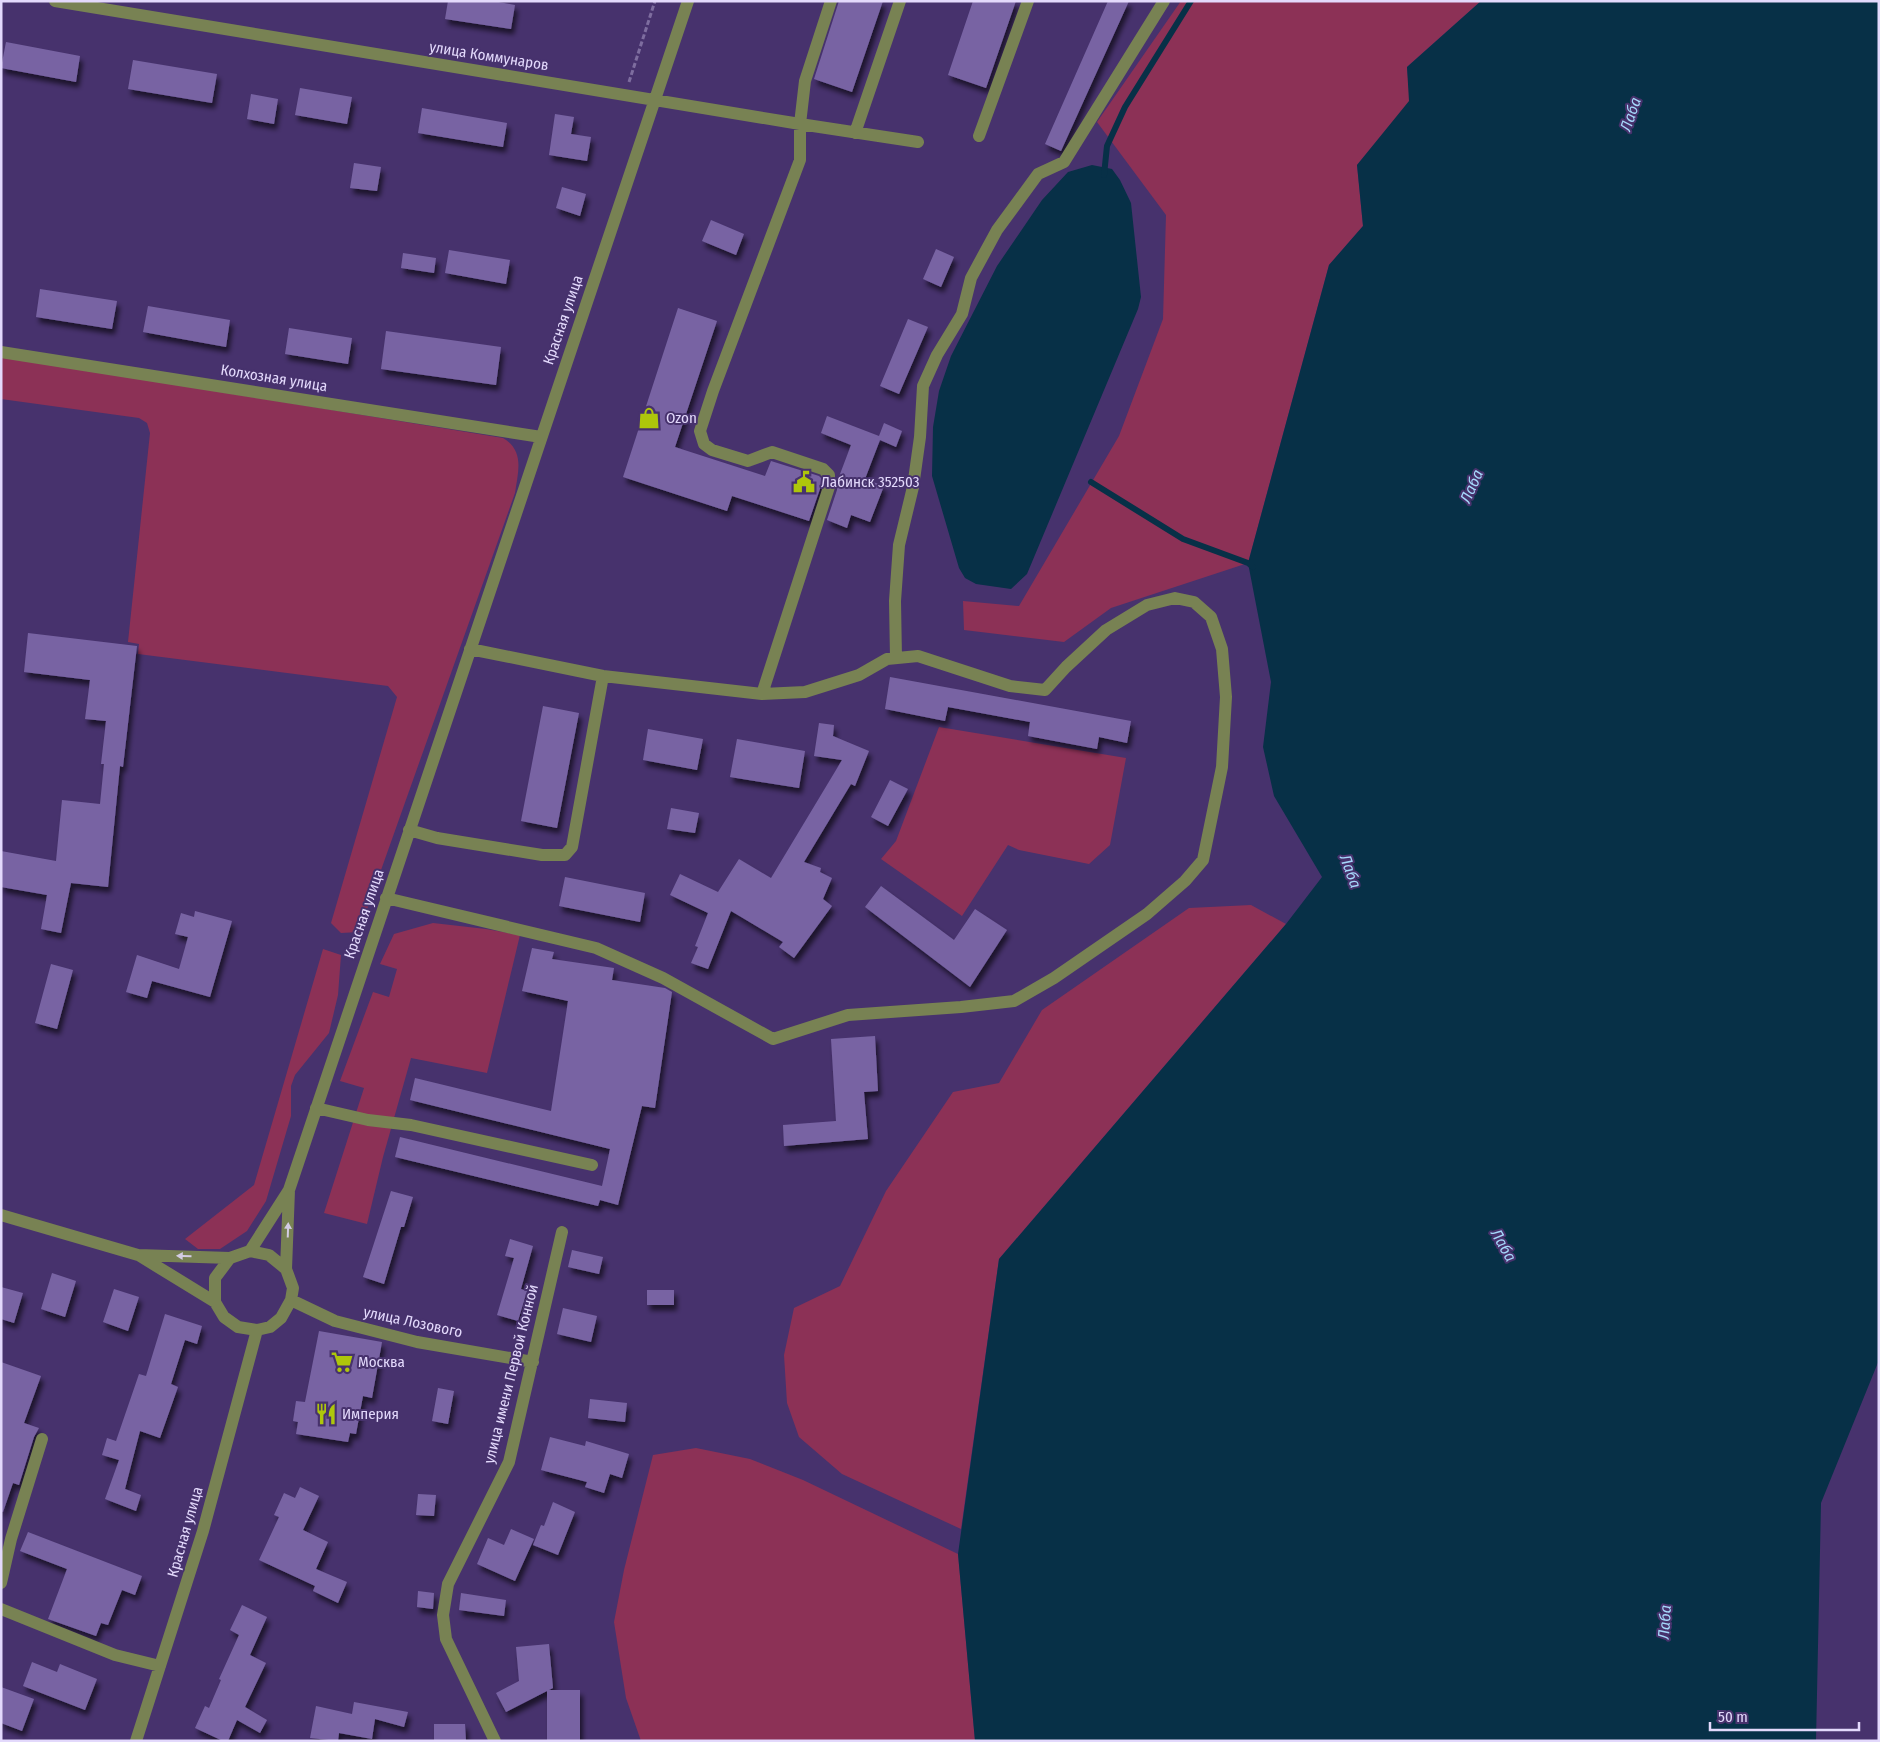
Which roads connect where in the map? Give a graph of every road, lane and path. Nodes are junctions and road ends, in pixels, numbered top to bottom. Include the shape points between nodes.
1 (55, 1) edge
2 (655, 1) edge
3 (688, 1) edge
4 (831, 1) edge
5 (900, 1) edge
6 (1028, 1) edge
7 (1164, 1) edge
8 (624, 94) junction
9 (655, 100) junction
10 (800, 124) junction
11 (855, 132) junction
12 (979, 136) dead end
13 (918, 142) dead end
14 (1, 352) edge
15 (541, 438) junction
16 (470, 649) junction
17 (896, 658) junction
18 (603, 676) junction
19 (762, 694) junction
20 (409, 830) junction
21 (386, 898) junction
22 (316, 1108) junction
23 (592, 1165) dead end
24 (289, 1190) junction
25 (1, 1215) edge
26 (562, 1232) dead end
27 (250, 1251) junction
28 (138, 1255) junction
29 (230, 1258) junction
30 (286, 1269) junction
31 (291, 1300) junction
32 (215, 1302) junction
33 (258, 1330) junction
34 (533, 1362) junction
35 (42, 1439) dead end
36 (1, 1583) edge
37 (1, 1609) edge
38 (160, 1666) junction
39 (136, 1741) edge
40 (495, 1741) edge

1 - 8 street, улица Коммунаров
2 - 8 path
3 - 9 street, Красная улица
4 - 10 street via 805,81
5 - 11 street
6 - 12 street
7 - 17 street via 1064,162 1038,174 997,230 970,278 962,314 923,386 913,487 899,545 895,600
8 - 9 street, улица Коммунаров
9 - 10 street, улица Коммунаров
9 - 15 street, Красная улица
10 - 11 street, улица Коммунаров
10 - 19 street via 800,160 700,431 704,444 712,450 748,461 772,452 823,469 829,475 828,487
11 - 13 street, улица Коммунаров
14 - 15 street, Колхозная улица
15 - 16 street, Красная улица
16 - 18 street
16 - 20 street, Красная улица
17 - 19 street via 887,659 859,675 805,692
17 - 21 street via 918,656 1010,686 1045,690 1106,630 1147,605 1176,598 1194,602 1211,617 1222,649 1226,697 1222,767 1203,860 1186,881 1147,914 1054,978 1014,1001 848,1015 773,1039 663,978 596,948
18 - 19 street
18 - 20 street via 572,847 565,855 542,855 437,838
20 - 21 street, Красная улица
21 - 22 street, Красная улица
22 - 23 street via 368,1120 411,1125
22 - 24 street, Красная улица
24 - 27 street, Красная улица
30 -> 24 street, Красная улица
25 - 28 street
26 - 34 street, улица имени Первой Конной
27 - 29 street
27 - 30 street via 269,1254
29 -> 28 street
28 - 32 street
29 - 32 street via 215,1278
30 - 31 street, Красная улица via 293,1288
31 - 33 street via 281,1318 270,1327
31 - 34 street, улица Лозового via 335,1321 417,1342
32 - 33 street via 224,1317 238,1327
33 - 38 street, Красная улица via 204,1531
34 - 40 street, улица имени Первой Конной via 509,1462 448,1584 443,1615 446,1639
35 - 36 street
37 - 38 street via 116,1655
38 - 39 street, Красная улица

